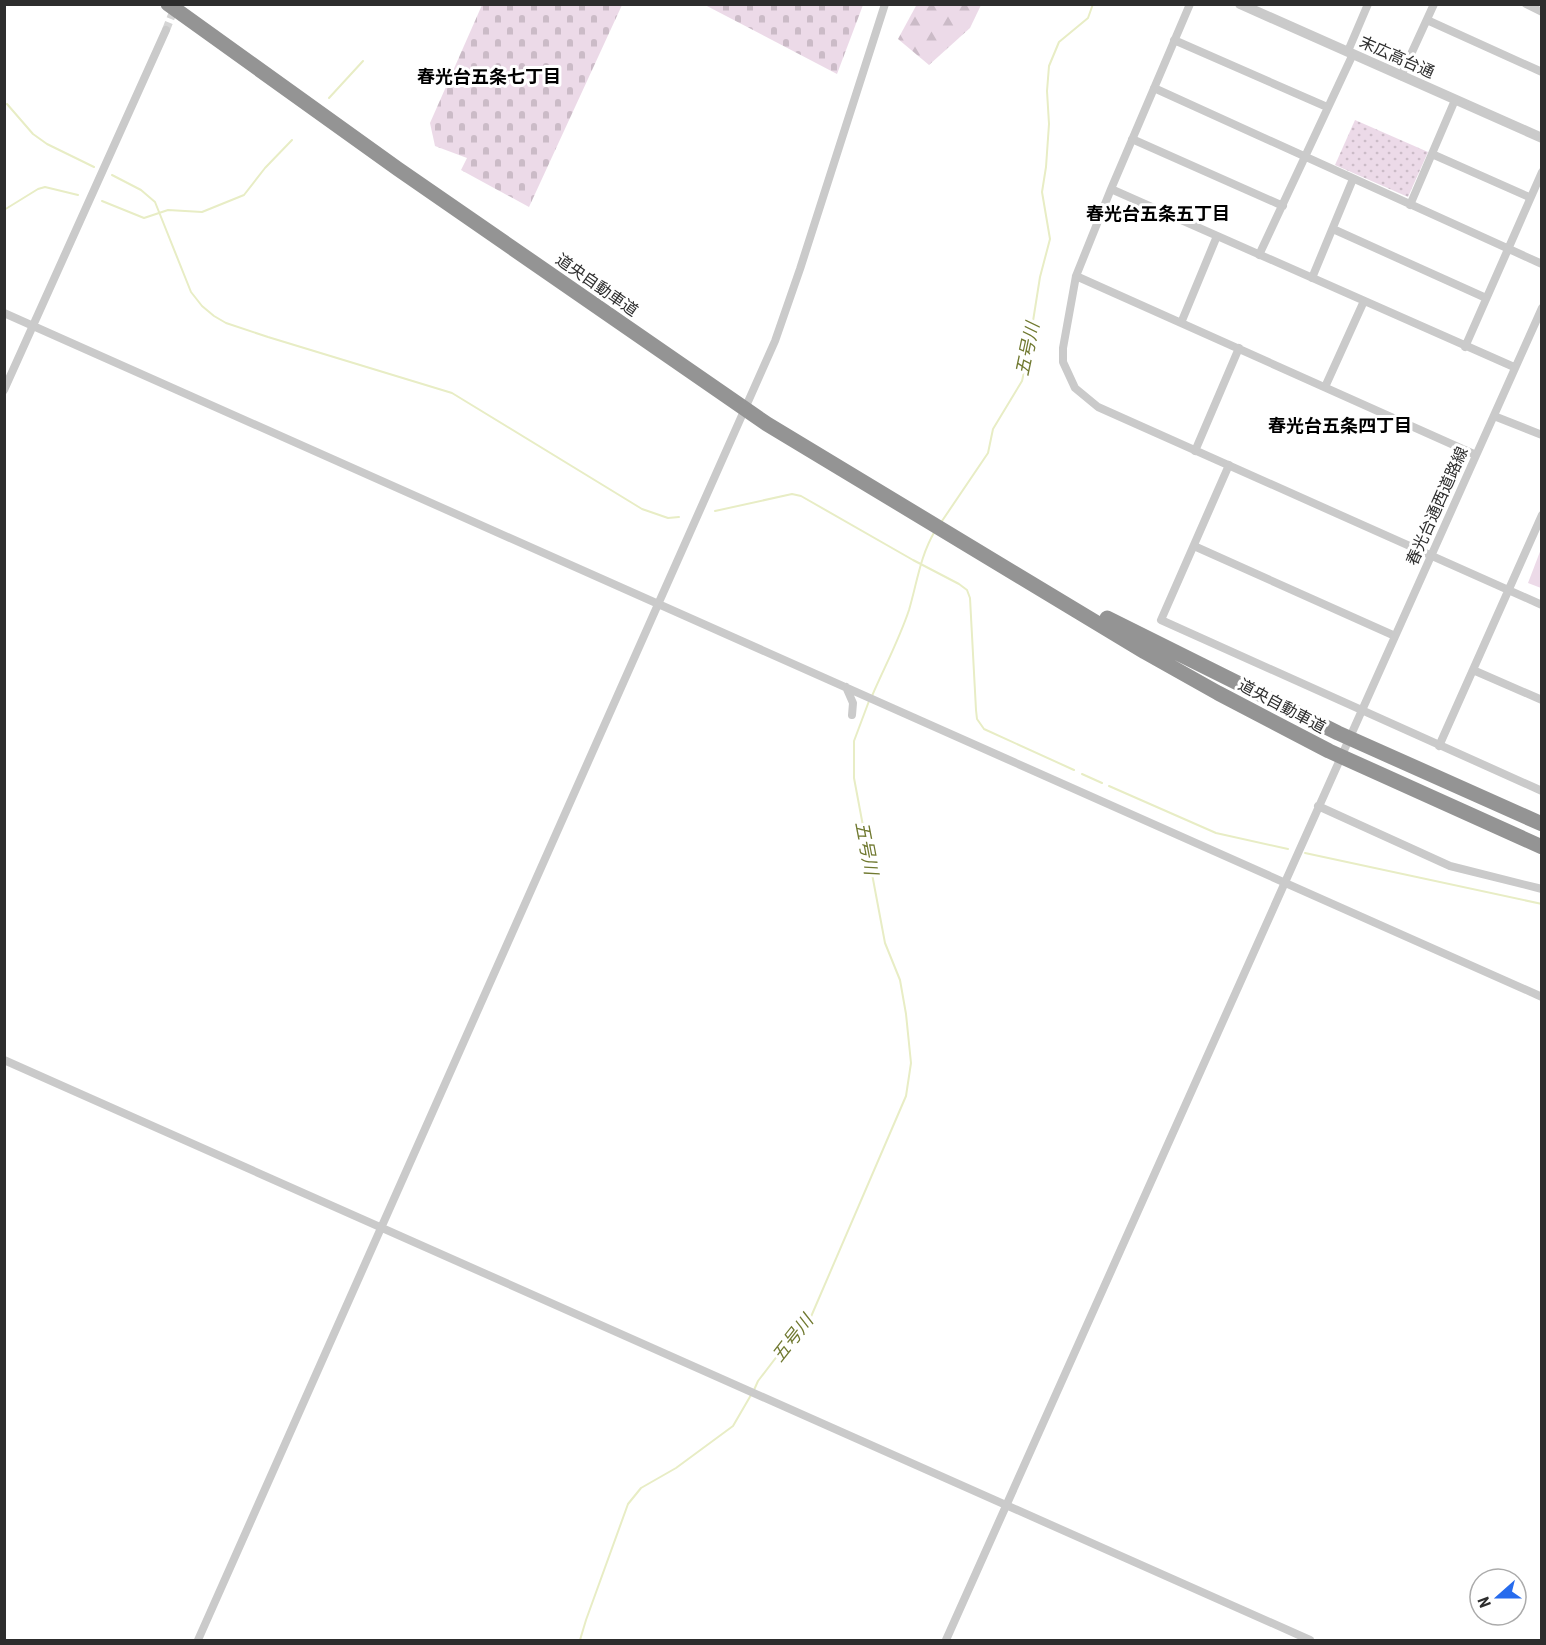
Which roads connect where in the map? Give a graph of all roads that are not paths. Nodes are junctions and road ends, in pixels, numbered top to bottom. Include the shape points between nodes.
1 (168, 4) edge
2 (885, 4) edge
3 (1190, 4) edge
4 (1240, 4) edge
5 (1368, 4) edge
6 (1434, 4) edge
7 (1526, 4) edge
8 (1542, 12) edge
9 (1426, 20) junction
10 (166, 30) tunnel mouth
11 (1174, 40) junction
12 (1351, 53) junction
13 (1542, 72) edge
14 (1401, 76) junction
15 (1154, 88) junction
16 (1455, 100) junction
17 (1327, 107) junction
18 (1542, 138) edge
19 (1132, 139) junction
20 (1432, 154) junction
21 (1305, 157) junction
22 (1542, 172) edge
23 (1353, 179) junction
24 (1111, 189) junction
25 (1529, 197) junction
26 (1410, 205) junction
27 (1283, 206) junction
28 (1333, 229) junction
29 (1217, 236) junction
30 (1507, 249) junction
31 (1259, 255) junction
32 (1542, 264) edge
33 (1076, 276) junction
34 (1312, 278) junction
35 (1486, 298) junction
36 (1364, 302) junction
37 (1542, 308) edge
38 (4, 314) edge
39 (1181, 322) junction
40 (33, 326) junction
41 (1465, 346) junction
42 (1239, 348) junction
43 (1514, 367) junction
44 (1325, 387) junction
45 (4, 390) edge
46 (1494, 416) junction
47 (1542, 435) edge
48 (1195, 451) junction
49 (1476, 455) junction
50 (1228, 465) junction
51 (1542, 515) edge
52 (1194, 546) junction
53 (1431, 556) junction
54 (1018, 574) junction
55 (1508, 591) junction
56 (658, 604) junction
57 (1542, 605) edge
58 (1395, 636) junction
59 (1473, 670) junction
60 (846, 687) junction
61 (1542, 700) edge
62 (1360, 714) junction
63 (852, 715) dead end
64 (1439, 746) junction
65 (1542, 791) edge
66 (1318, 806) junction
67 (1542, 824) edge
68 (1542, 847) edge
69 (1284, 882) junction
70 (1542, 889) edge
71 (1542, 997) edge
72 (4, 1060) edge
73 (382, 1228) junction
74 (1007, 1506) junction
75 (198, 1641) edge
76 (946, 1641) edge
77 (1310, 1641) edge

1 - 54 highway, 道央自動車道 via 398,169 767,424
2 - 56 street via 775,341
3 - 11 street
4 - 12 street, 末広高台通
5 - 12 street
6 - 9 street
7 - 8 street
9 - 13 street
9 - 14 street
10 - 40 street
11 - 15 street
11 - 17 street
12 - 14 street, 末広高台通
12 - 17 street
14 - 16 street, 末広高台通
15 - 19 street
15 - 21 street
16 - 18 street, 末広高台通
16 - 20 street
17 - 21 street
19 - 24 street
19 - 27 street
20 - 25 street
20 - 26 street
21 - 23 street
21 - 27 street
22 - 25 street
23 - 26 street
23 - 28 street
24 - 29 street
24 - 33 street
25 - 30 street
26 - 30 street
27 - 31 street
28 - 34 street
28 - 35 street
29 - 31 street
29 - 39 street
30 - 32 street
30 - 35 street
31 - 34 street
33 - 39 street
33 - 48 street via 1063,348 1063,362 1075,388 1098,407
34 - 36 street
35 - 41 street
36 - 41 street
36 - 44 street
37 - 43 street, 春光台通西道路線
38 - 40 street
39 - 42 street
40 - 45 street
40 - 56 street
41 - 43 street
42 - 44 street
42 - 48 street
43 - 46 street, 春光台通西道路線
44 - 49 street
46 - 47 street
46 - 49 street, 春光台通西道路線
48 - 50 street
49 - 53 street, 春光台通西道路線
50 - 52 street
50 - 53 street
51 - 55 street
52 - 58 street
52 - 62 street via 1161,620
53 - 55 street
53 - 58 street, 春光台通西道路線
54 - 67 highway, 道央自動車道 via 1338,733
54 - 68 highway, 道央自動車道 via 1182,673 1329,751
55 - 57 street
55 - 59 street
56 - 60 street
56 - 73 street
58 - 62 street, 春光台通西道路線
59 - 61 street
59 - 64 street
60 - 63 street via 854,703
60 - 69 street
62 - 64 street
62 - 66 street, 春光台通西道路線
64 - 65 street
66 - 69 street, 春光台通西道路線
66 - 70 street via 1450,866
69 - 71 street
69 - 74 street, 春光台通西道路線
72 - 73 street
73 - 74 street
73 - 75 street
74 - 76 street, 春光台通西道路線
74 - 77 street

